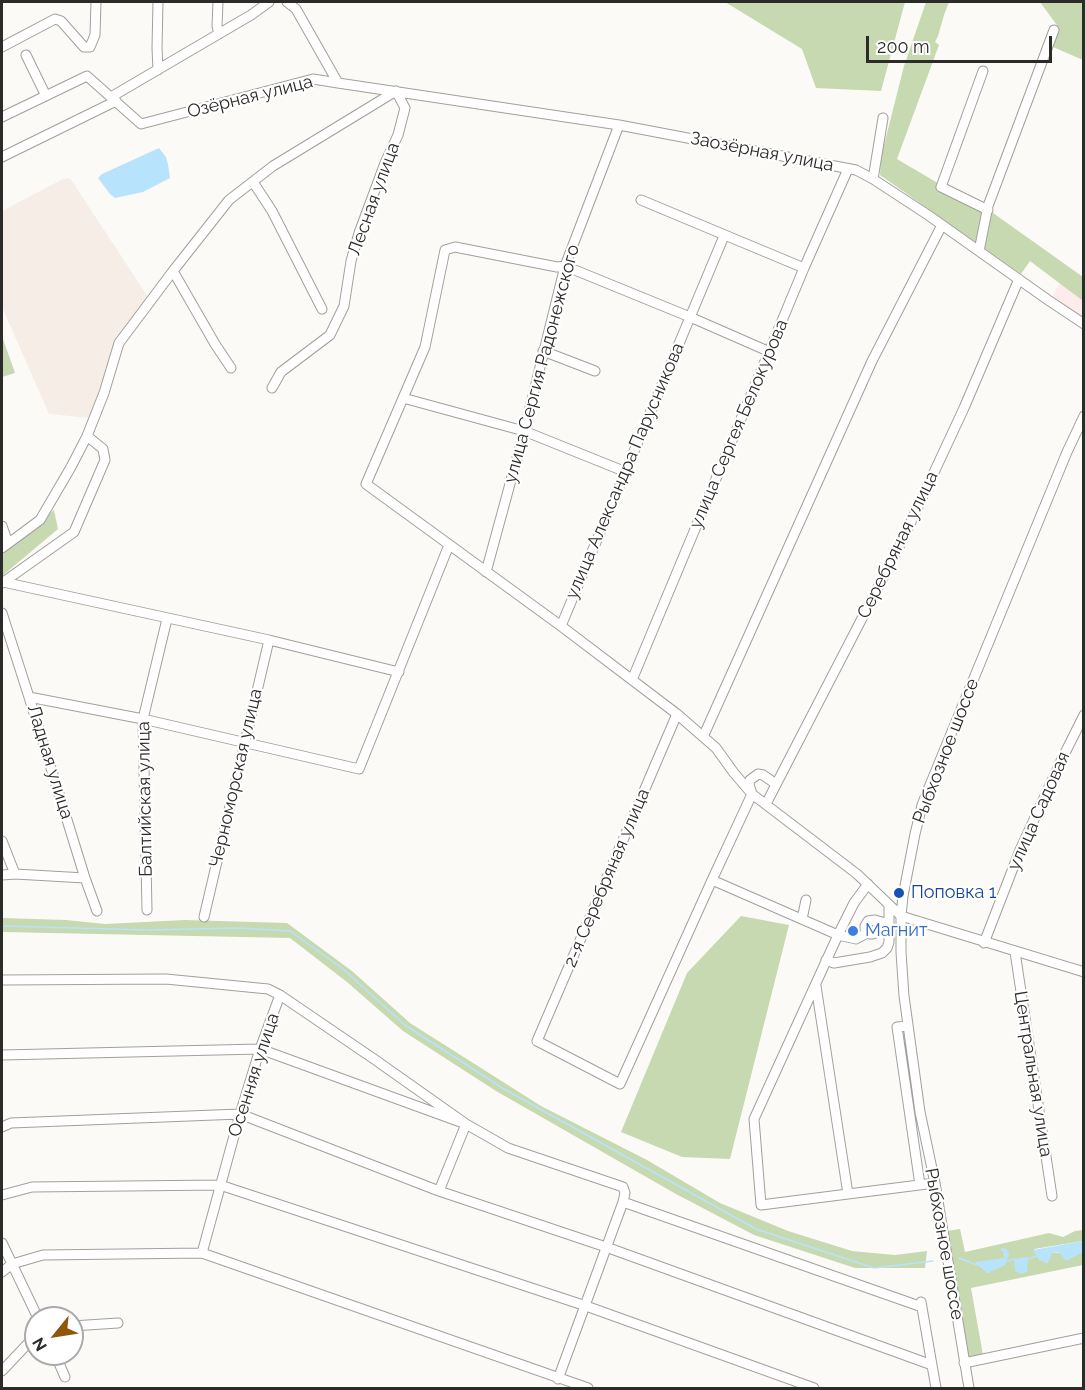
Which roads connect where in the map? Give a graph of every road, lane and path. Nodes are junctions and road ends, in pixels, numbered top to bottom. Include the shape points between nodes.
1 (96, 2) edge
2 (158, 2) edge
3 (218, 2) edge
4 (270, 2) edge
5 (286, 2) edge
6 (1054, 30) dead end
7 (219, 34) junction
8 (2, 46) edge
9 (26, 55) dead end
10 (158, 70) junction
11 (983, 71) dead end
12 (338, 83) junction
13 (396, 91) junction
14 (46, 96) junction
15 (114, 99) junction
16 (2, 117) edge
17 (883, 118) dead end
18 (619, 125) junction
19 (2, 157) edge
20 (848, 169) junction
21 (873, 179) junction
22 (253, 182) junction
23 (641, 200) dead end
24 (988, 210) junction
25 (942, 225) junction
26 (724, 236) junction
27 (979, 251) junction
28 (565, 266) junction
29 (804, 268) junction
30 (173, 271) junction
31 (1018, 279) junction
32 (322, 309) dead end
33 (690, 317) junction
34 (1083, 324) edge
35 (543, 351) junction
36 (770, 352) junction
37 (231, 368) dead end
38 (595, 371) dead end
39 (272, 388) dead end
40 (403, 398) junction
41 (1083, 416) edge
42 (524, 431) junction
43 (87, 436) junction
44 (626, 472) junction
45 (2, 526) edge
46 (449, 545) junction
47 (5, 546) edge
48 (486, 572) junction
49 (2, 583) edge
50 (2, 614) edge
51 (167, 619) junction
52 (561, 626) junction
53 (269, 640) junction
54 (399, 672) junction
55 (632, 680) junction
56 (29, 697) junction
57 (677, 714) junction
58 (1083, 715) edge
59 (143, 719) junction
60 (703, 737) junction
61 (244, 743) junction
62 (777, 784) junction
63 (752, 794) junction
64 (766, 804) junction
65 (2, 841) edge
66 (15, 874) junction
67 (2, 876) edge
68 (85, 878) junction
69 (712, 880) junction
70 (868, 884) junction
71 (806, 900) dead end
72 (889, 905) junction
73 (147, 910) dead end
74 (97, 911) dead end
75 (901, 916) junction
76 (204, 917) dead end
77 (802, 920) junction
78 (889, 924) junction
79 (838, 935) junction
80 (984, 943) junction
81 (1015, 952) junction
82 (826, 960) junction
83 (1083, 971) edge
84 (2, 980) edge
85 (816, 984) junction
86 (280, 995) junction
87 (908, 1026) junction
88 (260, 1049) junction
89 (2, 1055) edge
90 (240, 1114) junction
91 (466, 1124) junction
92 (2, 1126) edge
93 (935, 1183) junction
94 (220, 1185) junction
95 (920, 1185) junction
96 (440, 1191) junction
97 (848, 1194) junction
98 (2, 1195) edge
99 (1052, 1196) dead end
100 (622, 1202) junction
101 (2, 1243) edge
102 (606, 1247) junction
103 (202, 1253) junction
104 (12, 1264) junction
105 (2, 1272) edge
106 (32, 1306) edge
107 (586, 1306) junction
108 (118, 1323) dead end
109 (84, 1325) edge
110 (1083, 1338) edge
111 (24, 1348) edge
112 (964, 1363) junction
113 (932, 1365) junction
114 (60, 1366) edge
115 (2, 1371) edge
116 (65, 1377) dead end
117 (558, 1379) junction
118 (588, 1389) edge
119 (814, 1389) edge
120 (936, 1389) edge
121 (969, 1389) edge

1 - 8 street via 95,35 90,47 84,47 61,21 54,19
2 - 10 street
3 - 7 street
4 - 7 street
5 - 12 street via 296,9
6 - 24 street
7 - 10 street
9 - 14 street
10 - 15 street
11 - 24 street via 941,187
12 - 13 street, Озёрная улица
12 - 15 street, Озёрная улица via 313,79 141,124
13 - 18 street, Заозёрная улица
13 - 22 street
13 - 39 street, Лесная улица via 405,108 358,233 344,306 330,335 281,372
14 - 15 street via 87,76
14 - 16 street
15 - 19 street
17 - 21 street
18 - 20 street, Заозёрная улица
18 - 28 street, улица Сергия Радонежского
20 - 21 street, Заозёрная улица
20 - 29 street, улица Сергея Белокурова
21 - 25 street, Заозёрная улица
22 - 30 street via 230,200
22 - 32 street
23 - 26 street
24 - 27 street
25 - 27 street, Заозёрная улица
25 - 60 street via 872,361
26 - 29 street
26 - 33 street
27 - 31 street, Заозёрная улица
28 - 33 street
28 - 35 street, улица Сергия Радонежского
28 - 40 street via 455,246 445,250 425,347
29 - 36 street, улица Сергея Белокурова
30 - 37 street
30 - 43 street via 119,343
31 - 34 street, Заозёрная улица
31 - 62 street, Серебряная улица via 903,539
33 - 36 street
33 - 44 street, улица Александра Парусникова
35 - 38 street
35 - 42 street, улица Сергия Радонежского
36 - 55 street, улица Сергея Белокурова
40 - 42 street
40 - 46 street via 366,484
41 - 75 street, Рыбхозное шоссе via 926,795
42 - 44 street
42 - 48 street, улица Сергия Радонежского
43 - 47 street via 40,520
43 - 49 street via 103,449 105,460 74,532
44 - 52 street, улица Александра Парусникова
45 - 47 street
46 - 48 street
46 - 54 street
48 - 52 street
49 - 51 street
50 - 56 street, Ладная улица
51 - 53 street
51 - 59 street, Балтийская улица
52 - 55 street
53 - 54 street
53 - 61 street, Черноморская улица
54 - 61 street via 359,769
55 - 57 street
56 - 59 street
56 - 68 street, Ладная улица
57 - 60 street
57 - 69 street, 2-я Серебряная улица via 537,1041 620,1084
58 - 80 street, улица Садовая via 1020,850
59 - 61 street
59 - 73 street, Балтийская улица
60 - 63 street
61 - 76 street, Черноморская улица
62 - 63 street via 758,774 749,784
62 - 64 street, Серебряная улица
63 - 64 street
63 - 69 street
64 - 70 street
65 - 66 street
66 - 67 street
66 - 68 street
68 - 74 street, Ладная улица
69 - 77 street
70 - 72 street
70 - 79 street
71 - 77 street
72 - 75 street
72 - 78 street
75 - 80 street
75 - 87 street, Рыбхозное шоссе
77 - 79 street
78 - 79 street via 871,920 866,923 867,933 856,939
78 - 82 street via 889,942 882,953 834,963
79 - 82 street
80 - 81 street
81 - 83 street
81 - 99 street, Центральная улица
82 - 85 street
84 - 86 street, Осенняя улица via 166,979 254,987
85 - 97 street
85 - 97 street via 754,1119 761,1204
86 - 88 street, Осенняя улица
86 - 91 street
87 - 93 street, Рыбхозное шоссе
87 - 95 street via 897,1027
88 - 89 street
88 - 90 street, Осенняя улица
88 - 91 street
90 - 92 street
90 - 94 street, Осенняя улица
90 - 96 street
91 - 96 street
91 - 100 street via 508,1148 623,1186
93 - 95 street
93 - 112 street, Рыбхозное шоссе
94 - 98 street via 32,1187
94 - 103 street, Осенняя улица
94 - 107 street
95 - 97 street
96 - 102 street
100 - 102 street
100 - 113 street via 921,1304
101 - 104 street
102 - 107 street
102 - 113 street
103 - 104 street via 43,1255
103 - 117 street
104 - 105 street
104 - 106 street
107 - 117 street
107 - 119 street
108 - 109 street
110 - 112 street
111 - 115 street
112 - 121 street, Рыбхозное шоссе
113 - 120 street
114 - 116 street
117 - 118 street

